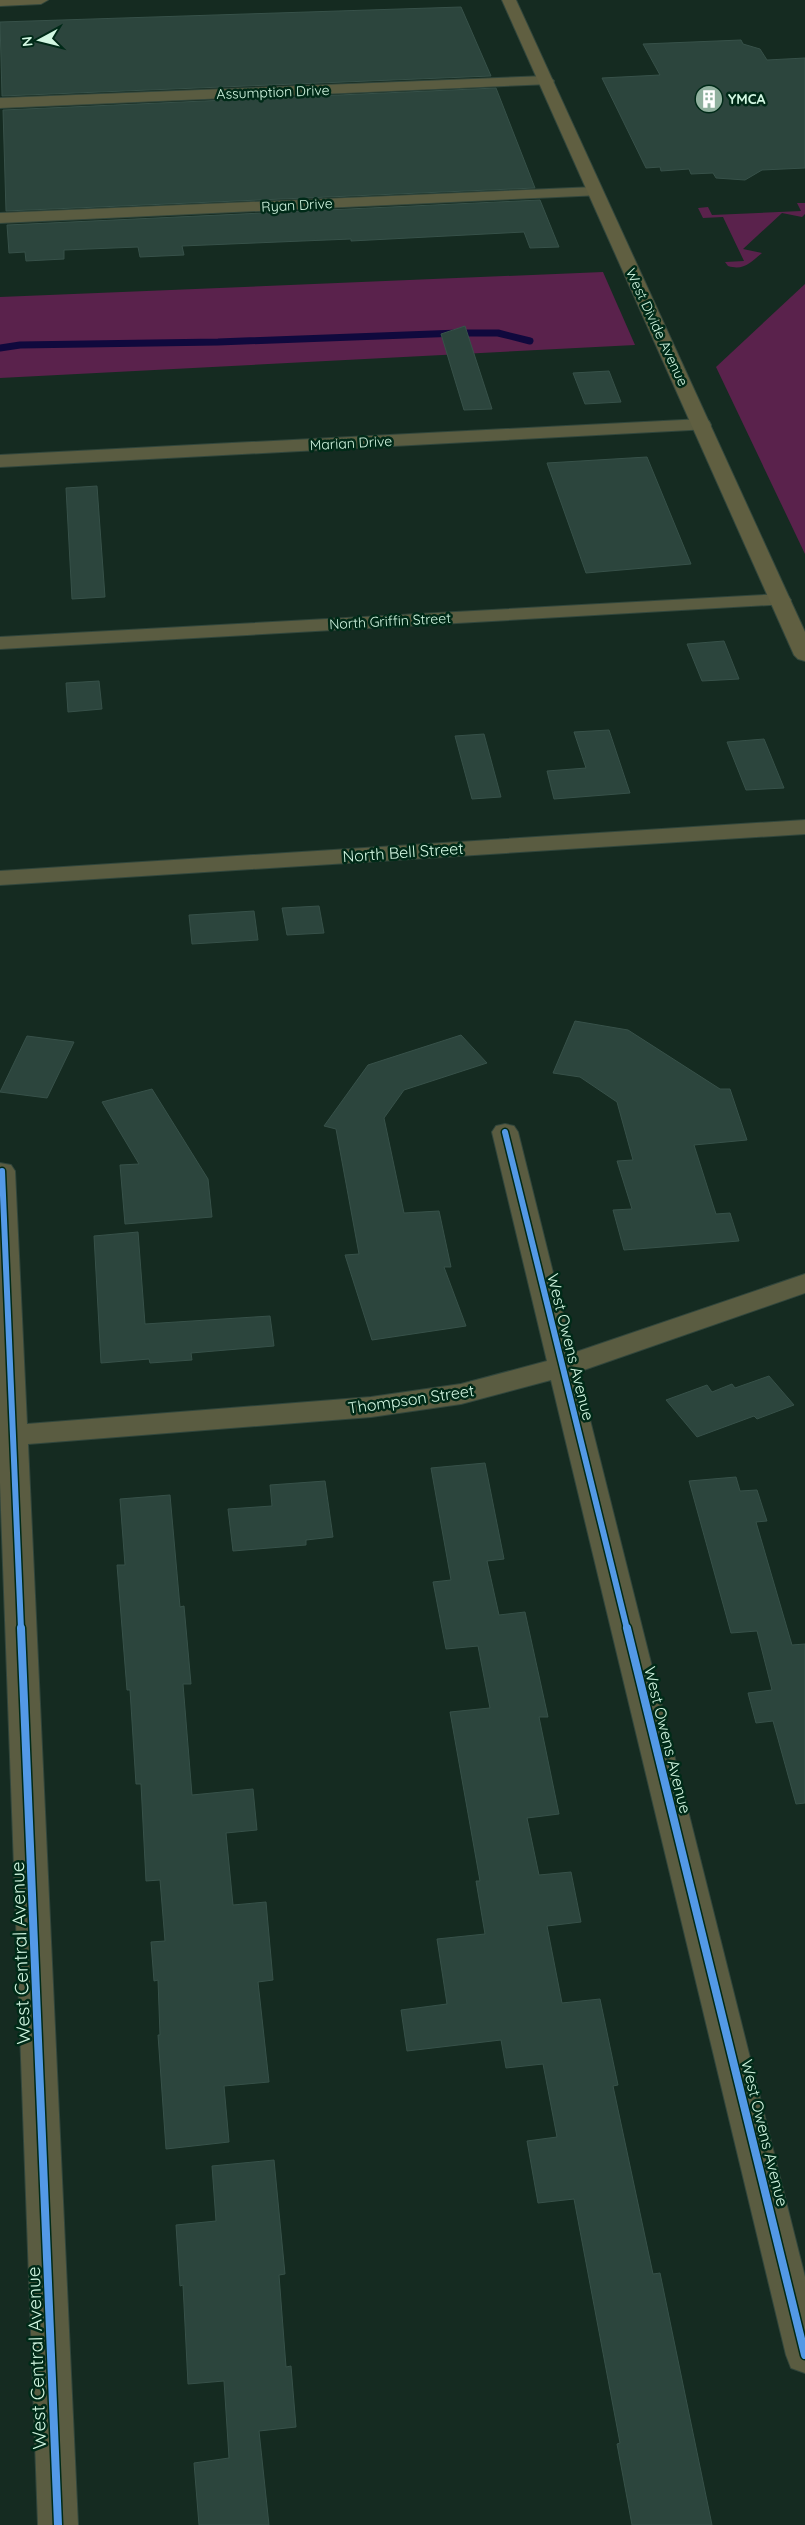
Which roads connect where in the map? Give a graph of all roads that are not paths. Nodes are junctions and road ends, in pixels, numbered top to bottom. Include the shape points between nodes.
1 (41, 0) edge
2 (509, 0) edge
3 (0, 2) edge
4 (546, 81) junction
5 (0, 103) edge
6 (595, 192) junction
7 (0, 218) edge
8 (702, 425) junction
9 (0, 461) edge
10 (781, 600) junction
11 (0, 643) edge
12 (805, 655) edge
13 (805, 827) edge
14 (0, 878) edge
15 (505, 1132) dead end
16 (2, 1171) dead end
17 (805, 1283) edge
18 (562, 1367) junction
19 (7, 1436) edge
20 (805, 2354) edge
21 (58, 2525) edge

1 - 3 street
2 - 4 street, West Divide Avenue
4 - 5 street, Assumption Drive
4 - 6 street, West Divide Avenue
6 - 7 street, Ryan Drive
6 - 8 street, West Divide Avenue
8 - 9 street, Marian Drive
8 - 10 street, West Divide Avenue
10 - 11 street, North Griffin Street
10 - 12 street, West Divide Avenue
13 - 14 street, North Bell Street
15 - 18 street, West Owens Avenue
16 - 19 street, West Central Avenue
17 - 18 street, Thompson Street
18 - 19 street, Thompson Street via 461,1394 412,1402
18 - 20 street, West Owens Avenue
19 - 21 street, West Central Avenue

